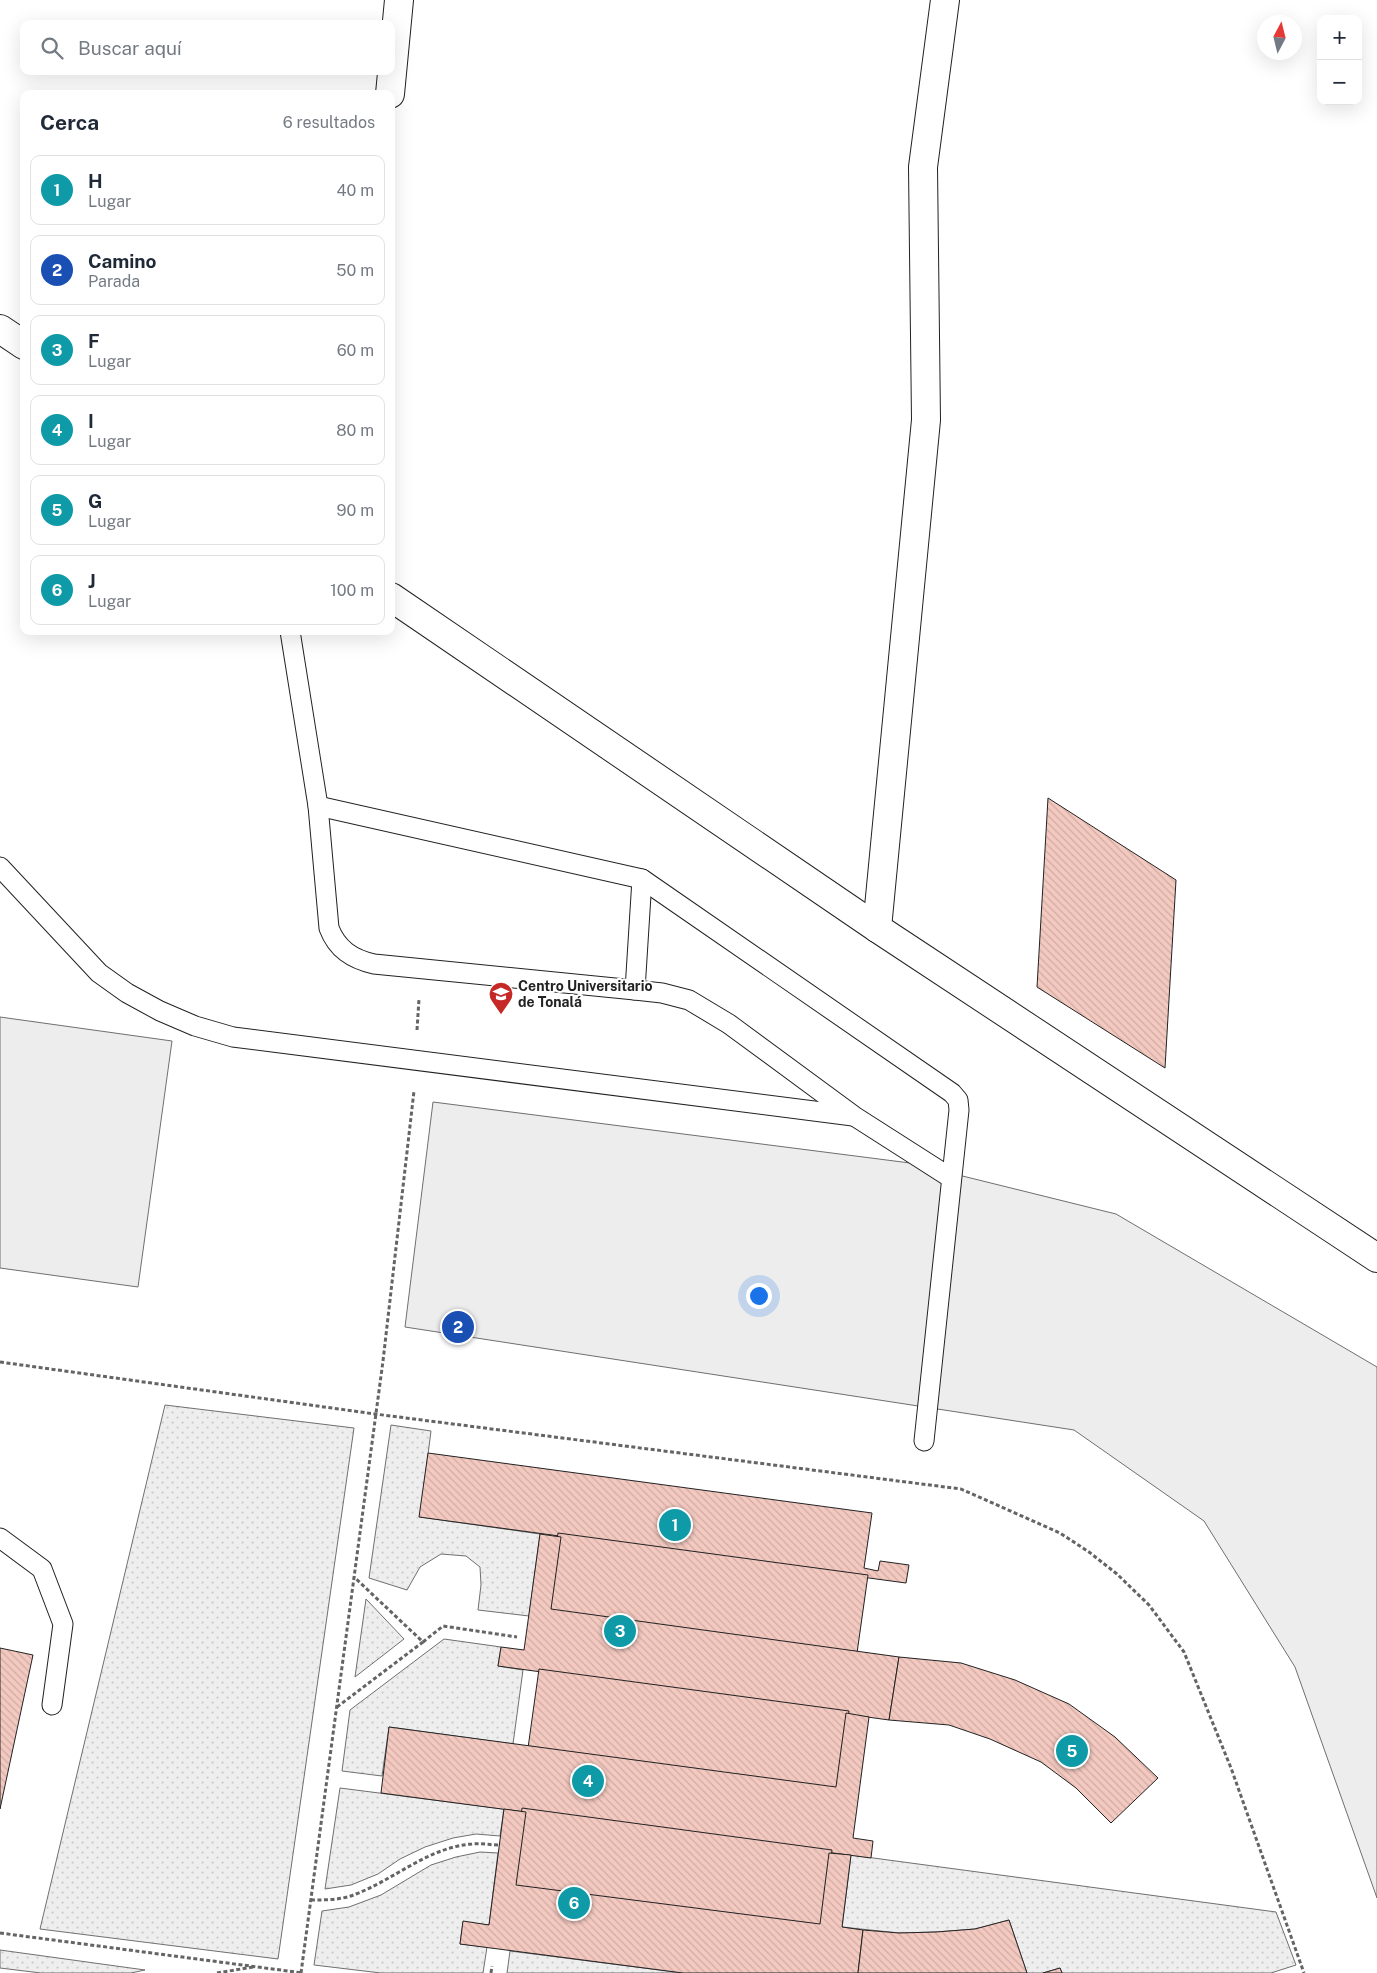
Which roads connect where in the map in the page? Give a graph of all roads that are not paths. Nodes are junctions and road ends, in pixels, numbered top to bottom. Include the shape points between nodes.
1 (398, 0) edge
2 (945, 0) edge
3 (395, 35) edge
4 (392, 75) edge
5 (390, 90) edge
6 (0, 329) edge
7 (20, 342) edge
8 (395, 600) edge
9 (291, 635) edge
10 (318, 806) junction
11 (0, 867) edge
12 (642, 879) junction
13 (877, 928) junction
14 (635, 990) junction
15 (854, 1116) junction
16 (951, 1178) junction
17 (1377, 1258) edge
18 (924, 1440) dead end
19 (0, 1538) edge
20 (52, 1705) dead end

1 - 3 street
2 - 13 street via 923,167 926,420
4 - 5 street
6 - 7 street
8 - 13 street
9 - 10 lane
10 - 12 lane
10 - 14 lane via 329,928 334,941 359,961
11 - 15 lane via 99,973 127,993 195,1026 233,1037
12 - 14 lane
12 - 16 lane via 952,1093 958,1100 959,1110
13 - 17 street
14 - 15 lane via 689,1000 729,1024
15 - 16 lane
16 - 18 lane
19 - 20 lane via 42,1569 64,1624

